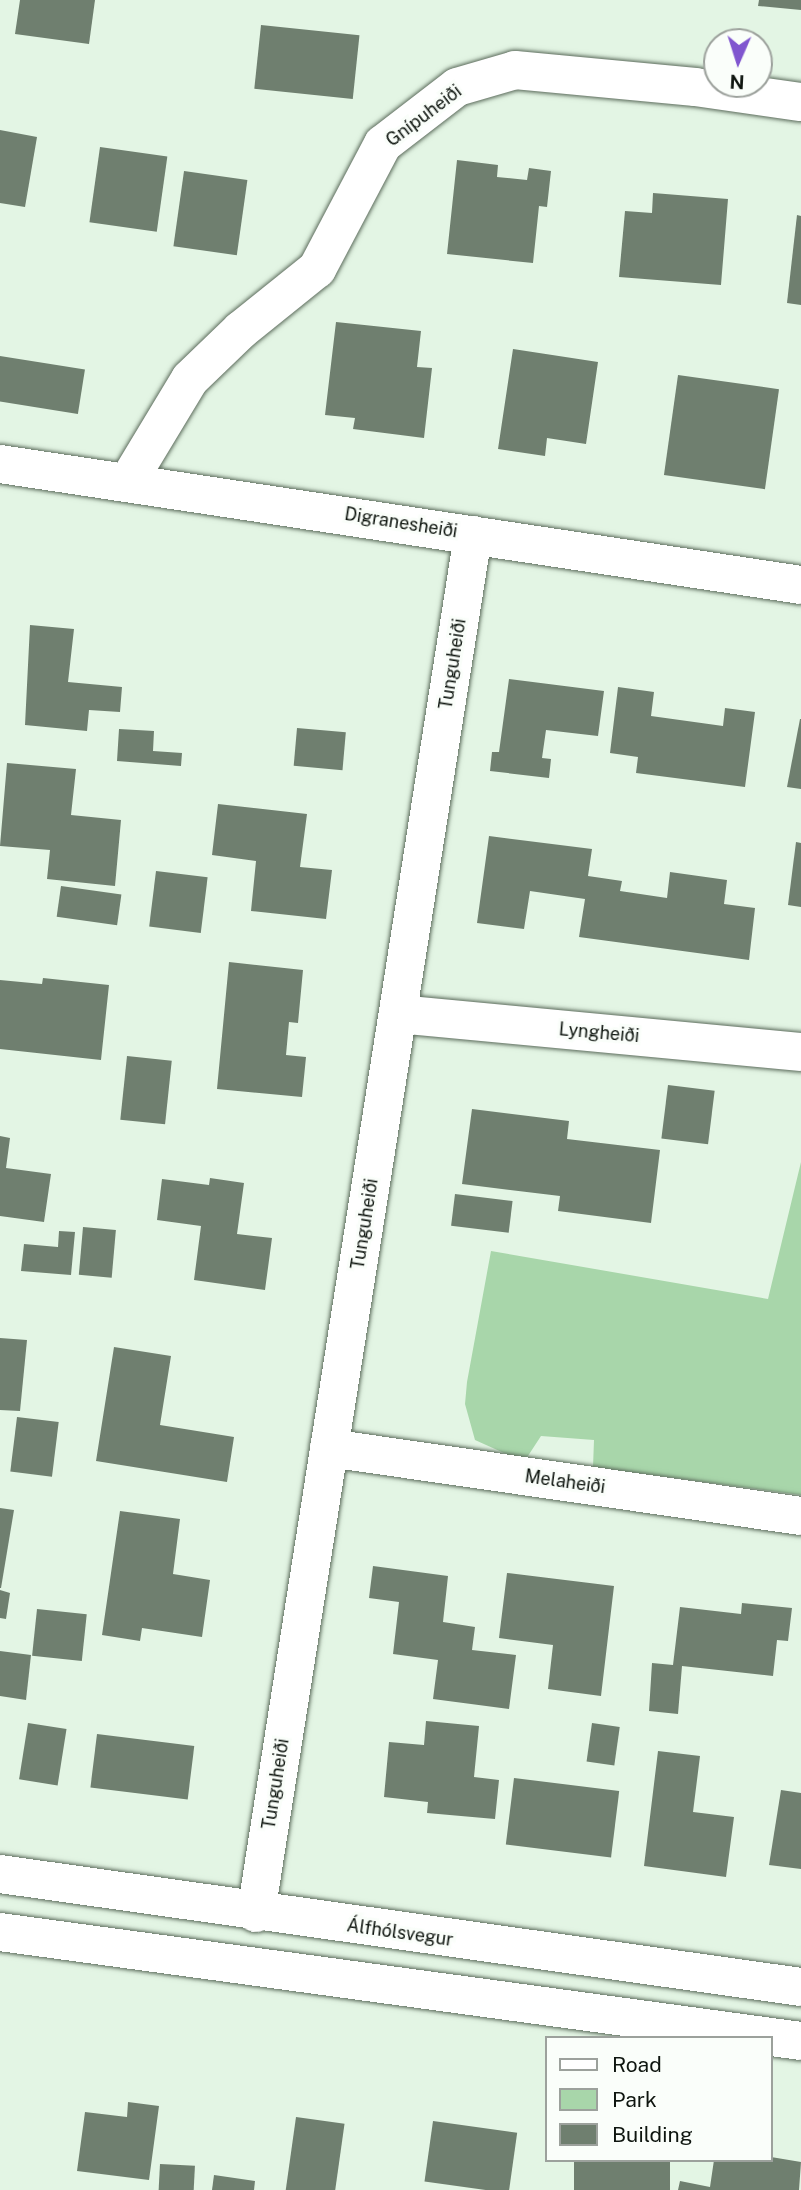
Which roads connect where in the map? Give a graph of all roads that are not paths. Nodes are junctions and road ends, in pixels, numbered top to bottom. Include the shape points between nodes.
1 (801, 102) edge
2 (0, 464) edge
3 (129, 480) junction
4 (473, 535) junction
5 (801, 585) edge
6 (398, 1014) junction
7 (801, 1052) edge
8 (330, 1448) junction
9 (801, 1516) edge
10 (0, 1874) edge
11 (256, 1913) junction
12 (0, 1932) edge
13 (801, 1987) edge
14 (764, 2036) edge
15 (773, 2037) edge
16 (801, 2041) edge

1 - 3 street, Gnípuheiði via 515,70 457,88 383,145 317,269 241,330 190,379
2 - 3 street, Digranesheiði
3 - 4 street, Digranesheiði
4 - 5 street, Digranesheiði
4 - 6 street, Tunguheiði
6 - 7 street, Lyngheiði
6 - 8 street, Tunguheiði
8 - 9 street, Melaheiði
8 - 11 street, Tunguheiði
10 - 11 street, Álfhólsvegur
11 - 13 street, Álfhólsvegur
12 - 14 street
15 - 16 street

